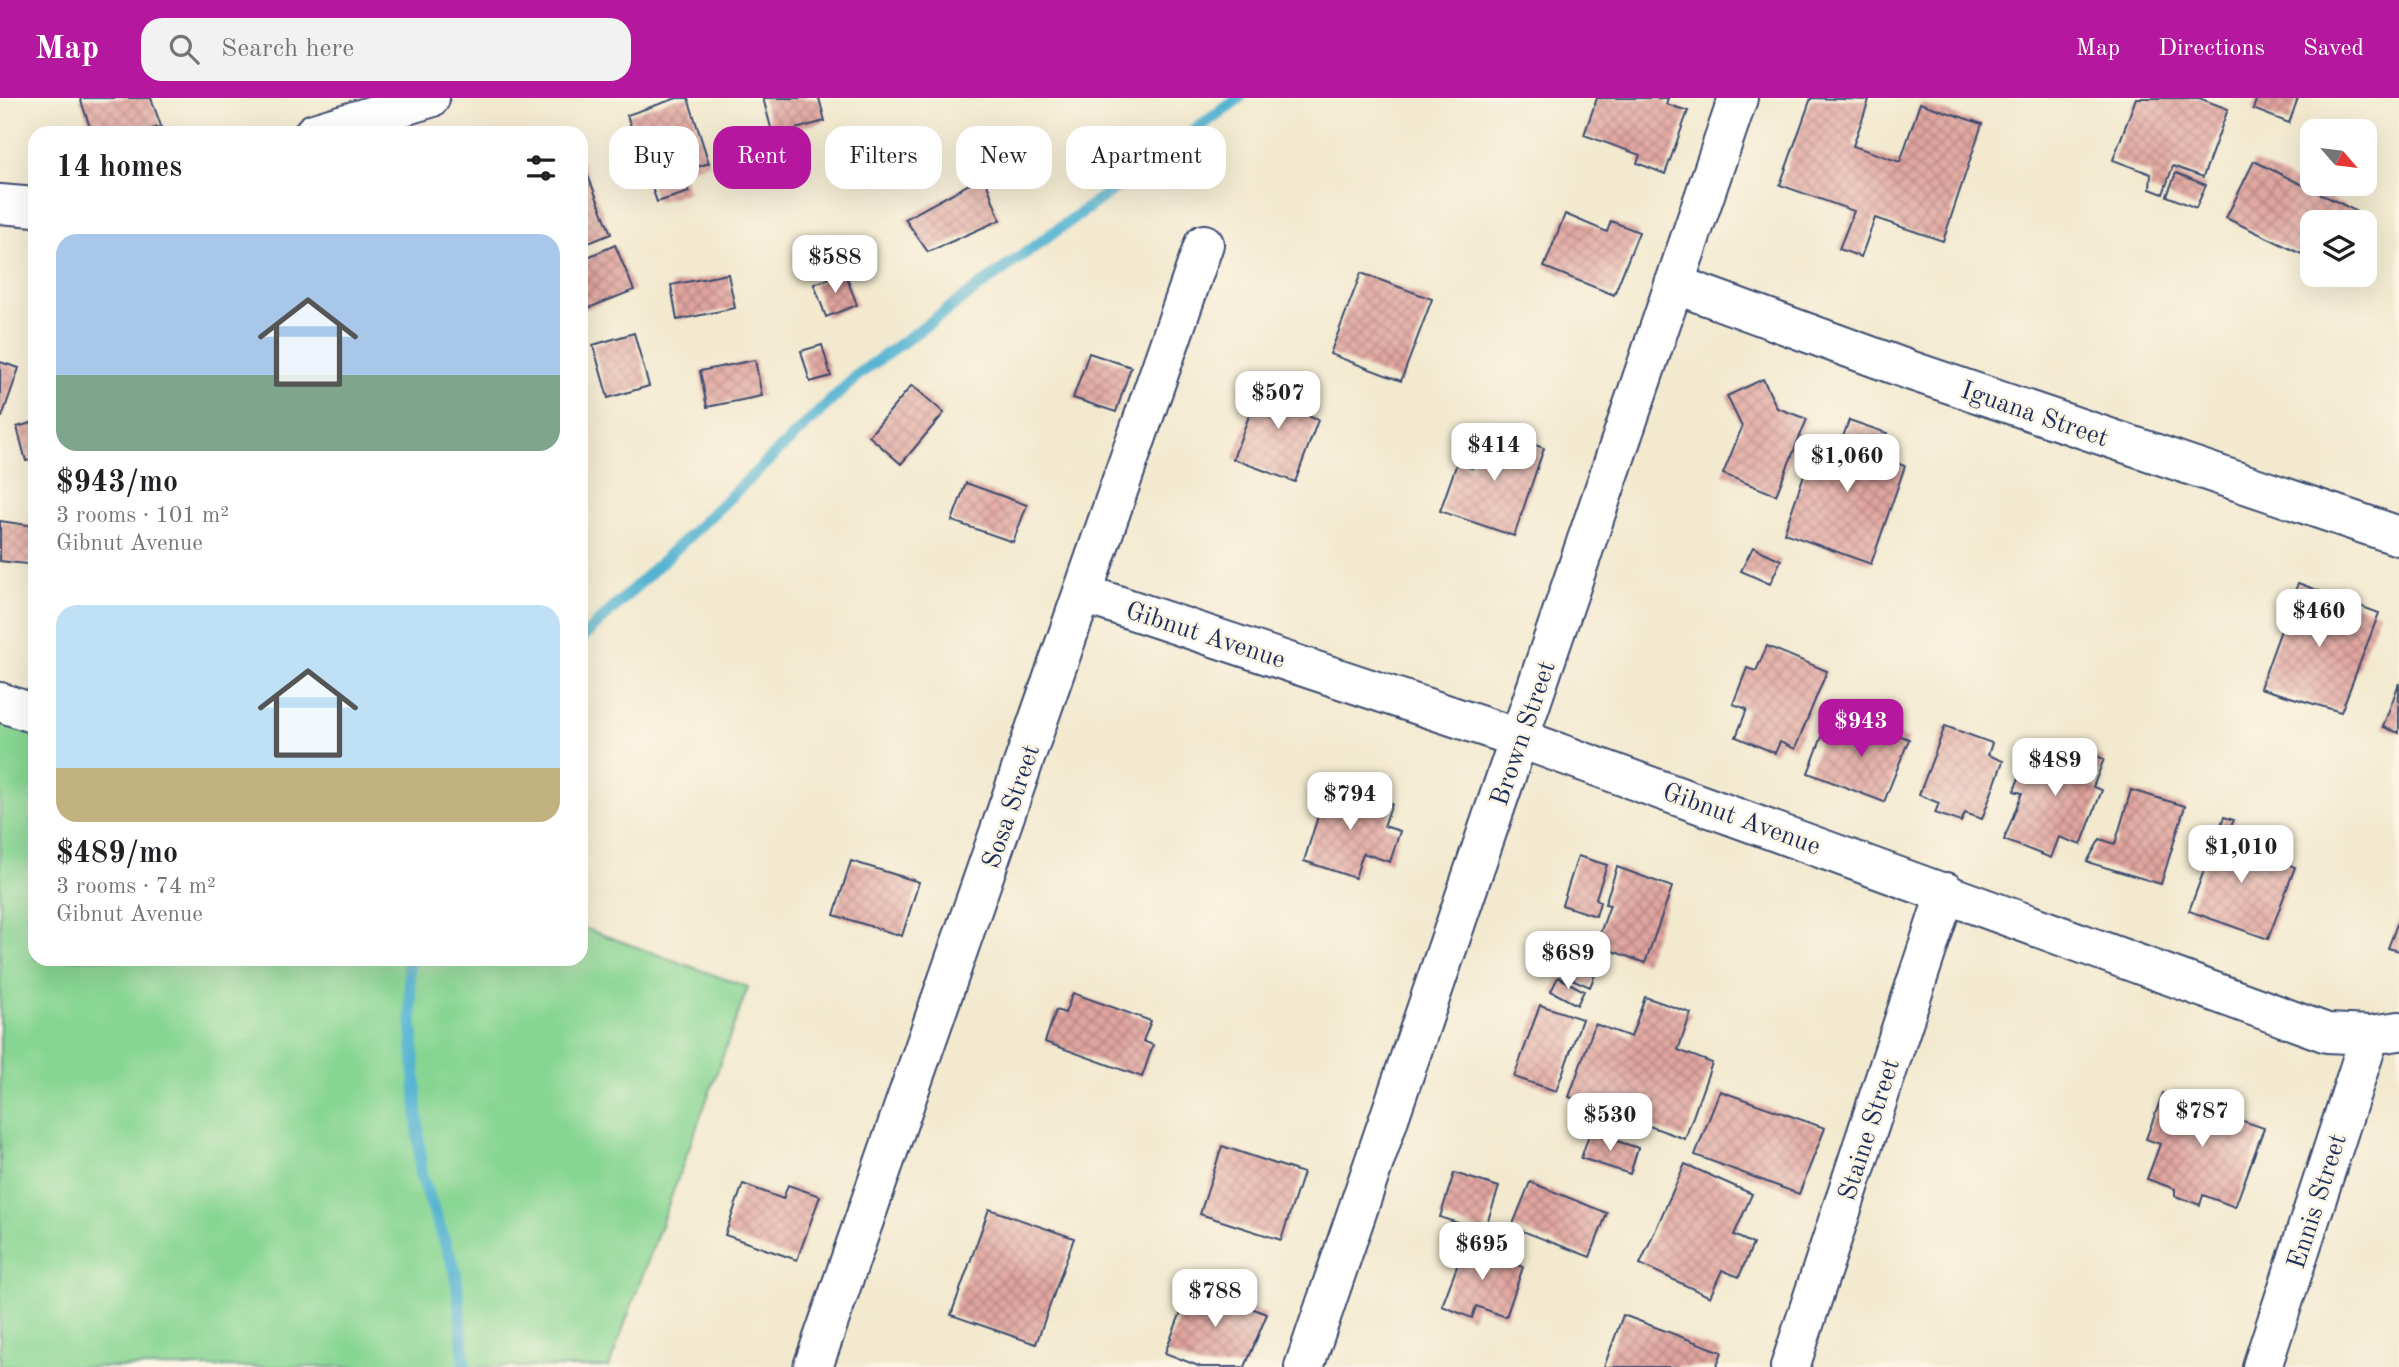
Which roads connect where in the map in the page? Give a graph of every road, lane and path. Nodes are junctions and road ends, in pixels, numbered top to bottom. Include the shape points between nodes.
1 (430, 98) edge
2 (1738, 98) edge
3 (337, 126) edge
4 (0, 204) edge
5 (28, 206) edge
6 (1204, 244) dead end
7 (1674, 284) junction
8 (2399, 536) edge
9 (1084, 594) junction
10 (0, 702) edge
11 (28, 712) edge
12 (1521, 739) junction
13 (1946, 892) junction
14 (2384, 1033) edge
15 (813, 1367) edge
16 (1304, 1367) edge
17 (1790, 1367) edge
18 (2262, 1367) edge

1 - 3 street
2 - 7 street, Brown Street
4 - 5 street
6 - 9 street, Sosa Street
7 - 8 street, Iguana Street via 1909,370
7 - 12 street, Brown Street
9 - 12 street, Gibnut Avenue
9 - 15 street, Sosa Street
10 - 11 street
12 - 13 street, Gibnut Avenue
12 - 16 street, Brown Street
13 - 14 street, Gibnut Avenue via 2327,1033
13 - 17 street, Staine Street
14 - 18 street, Ennis Street

